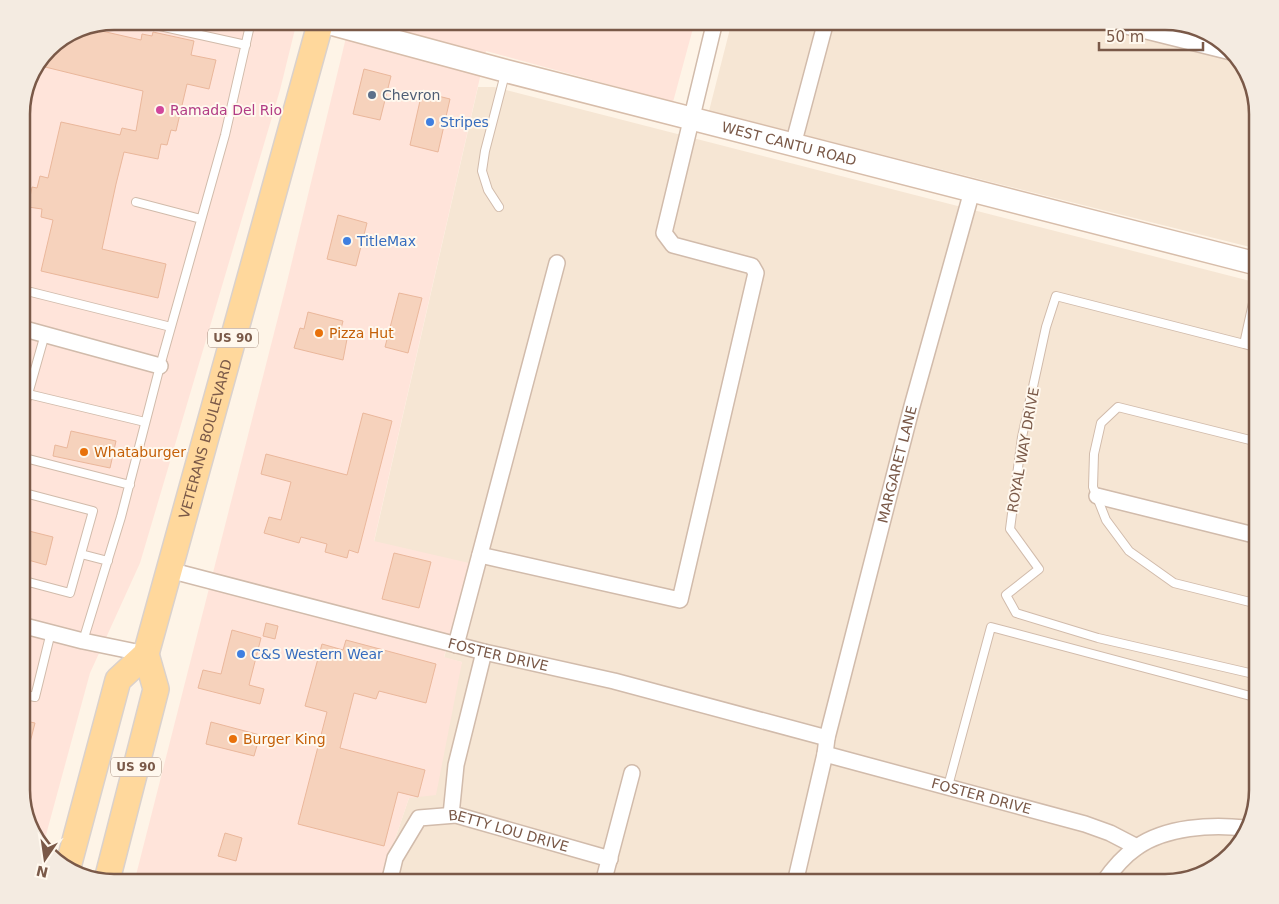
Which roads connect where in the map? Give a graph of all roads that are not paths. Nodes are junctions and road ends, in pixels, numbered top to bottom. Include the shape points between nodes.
1 (178, 30) edge
2 (249, 30) edge
3 (319, 30) edge
4 (354, 30) edge
5 (713, 30) edge
6 (824, 30) edge
7 (1142, 30) edge
8 (246, 45) junction
9 (1218, 49) edge
10 (506, 71) junction
11 (691, 119) junction
12 (793, 145) junction
13 (972, 191) junction
14 (136, 202) dead end
15 (499, 207) dead end
16 (202, 219) junction
17 (1249, 262) edge
18 (558, 263) dead end
19 (31, 292) dead end
20 (1249, 321) edge
21 (171, 327) junction
22 (30, 330) edge
23 (45, 334) junction
24 (1244, 344) junction
25 (1249, 345) edge
26 (160, 366) junction
27 (30, 387) edge
28 (30, 394) edge
29 (146, 422) junction
30 (1249, 440) edge
31 (30, 459) edge
32 (130, 485) junction
33 (30, 494) edge
34 (1097, 496) junction
35 (1249, 534) edge
36 (81, 554) junction
37 (480, 555) junction
38 (108, 561) junction
39 (169, 570) junction
40 (30, 582) edge
41 (1249, 602) edge
42 (30, 627) edge
43 (51, 632) junction
44 (83, 641) junction
45 (456, 645) junction
46 (484, 652) junction
47 (146, 654) junction
48 (1249, 673) edge
49 (30, 696) edge
50 (1249, 696) edge
51 (827, 738) junction
52 (825, 754) junction
53 (95, 766) junction
54 (632, 773) dead end
55 (948, 786) junction
56 (129, 793) junction
57 (451, 815) junction
58 (1240, 827) edge
59 (1137, 847) junction
60 (610, 859) junction
61 (70, 860) edge
62 (109, 874) edge
63 (391, 874) edge
64 (606, 874) edge
65 (797, 874) edge
66 (1110, 874) edge

1 - 8 lane
2 - 8 lane
3 - 39 main road, VETERANS BOULEVARD / US 90
4 - 10 street, WEST CANTU ROAD
5 - 11 street
6 - 12 street
7 - 9 street
8 - 16 lane
10 - 11 street, WEST CANTU ROAD
10 - 15 lane via 482,171 488,190
11 - 12 street, WEST CANTU ROAD
11 - 37 street via 664,233 673,245 752,266 756,272 680,600
12 - 13 street, WEST CANTU ROAD
13 - 17 street, WEST CANTU ROAD
13 - 51 street, MARGARET LANE via 912,406
14 - 16 lane
16 - 21 lane
18 - 37 street
19 - 21 lane
20 - 24 lane
21 - 26 lane
22 - 23 street
23 - 26 street
23 - 27 lane
24 - 25 lane
24 - 48 lane, ROYAL WAY DRIVE via 1056,296 1022,437 1010,529 1039,569 1006,594 1016,613 1098,638
26 - 29 lane
28 - 29 lane
29 - 32 lane
30 - 34 lane via 1118,407 1102,423 1094,454 1093,487
31 - 32 lane
32 - 38 lane
33 - 36 lane via 93,511
34 - 35 street
34 - 41 lane via 1106,520 1128,551 1174,583
36 - 38 lane
36 - 40 lane via 70,593
37 - 45 street
38 - 44 lane
39 - 45 street, FOSTER DRIVE
39 - 47 main road, VETERANS BOULEVARD / US 90
42 - 43 street
43 - 44 street
43 - 49 lane via 35,697
44 - 47 street
45 - 46 street, FOSTER DRIVE
46 - 51 street, FOSTER DRIVE via 614,680
46 - 57 street, BETTY LOU DRIVE via 456,765
47 - 53 main road, US 90 via 118,680
47 - 56 main road, US 90 via 156,689
50 - 55 lane via 991,627
51 - 52 street, MARGARET LANE
52 - 55 street, FOSTER DRIVE
52 - 65 street
53 - 56 main road via 96,775 103,782
53 - 61 main road, US 90
54 - 60 street
55 - 59 street, FOSTER DRIVE via 1085,824
56 - 62 main road, US 90
57 - 60 street, BETTY LOU DRIVE
57 - 63 street via 419,818 395,858
58 - 59 street via 1173,831
59 - 66 street
60 - 64 street

